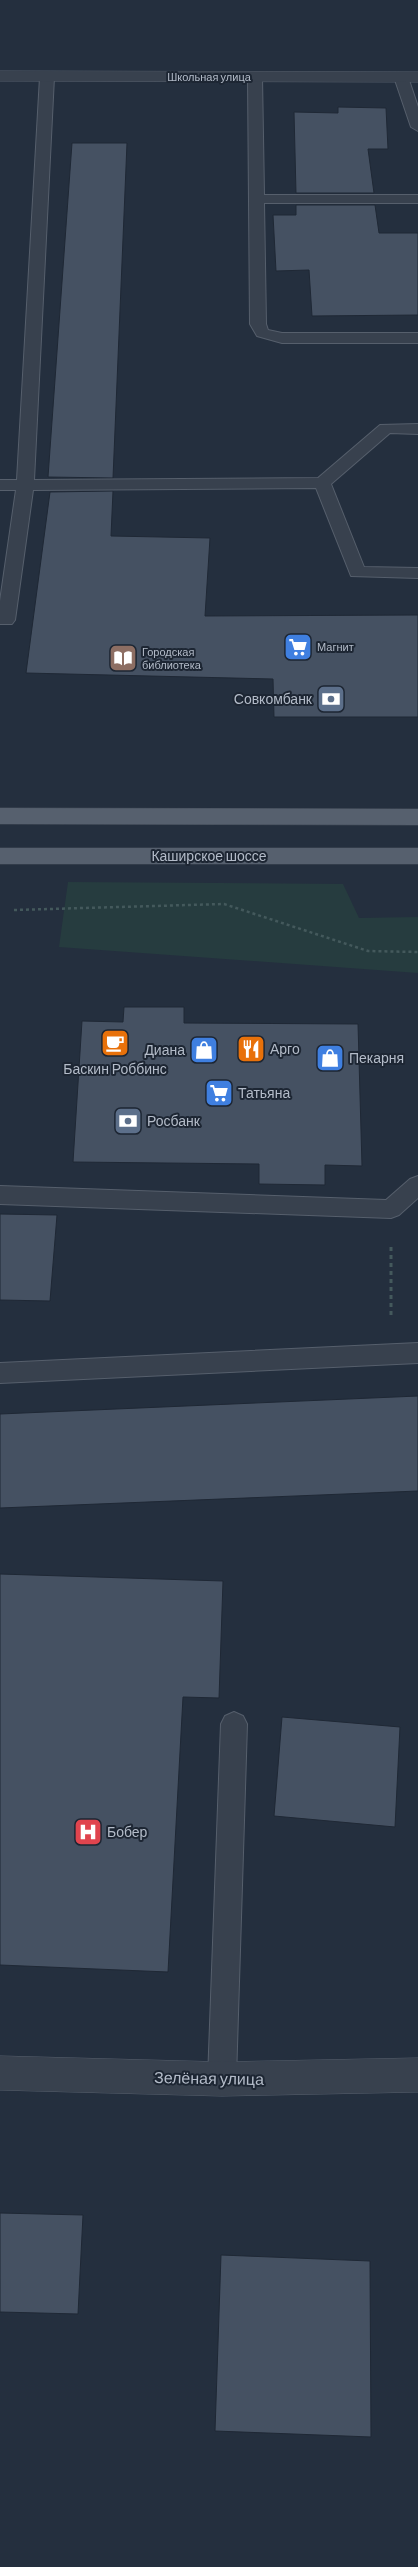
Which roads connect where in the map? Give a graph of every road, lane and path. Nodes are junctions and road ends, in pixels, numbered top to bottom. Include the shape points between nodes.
1 (0, 76) edge
2 (47, 76) junction
3 (255, 77) junction
4 (410, 77) edge
5 (418, 127) edge
6 (257, 199) junction
7 (418, 199) edge
8 (418, 338) edge
9 (418, 429) edge
10 (322, 482) junction
11 (0, 485) edge
12 (25, 485) junction
13 (418, 573) edge
14 (6, 620) dead end
15 (0, 816) edge
16 (418, 817) edge
17 (0, 856) edge
18 (418, 856) edge
19 (14, 910) dead end
20 (418, 952) edge
21 (418, 1185) edge
22 (0, 1195) edge
23 (391, 1209) junction
24 (390, 1353) junction
25 (418, 1353) edge
26 (0, 1373) edge
27 (234, 1724) dead end
28 (0, 2073) edge
29 (418, 2076) edge
30 (222, 2079) junction

1 - 2 street, Школьная улица
2 - 3 street, Школьная улица
2 - 12 lane
3 - 4 street, Школьная улица
3 - 6 lane
4 - 5 lane
6 - 7 lane
6 - 8 lane via 258,324 262,333 282,338
9 - 10 lane via 386,428
10 - 12 lane
10 - 13 lane via 357,572
11 - 12 lane
12 - 14 lane
15 - 16 main road
17 - 18 main road, Каширское шоссе
19 - 20 path via 224,904 368,951
21 - 23 lane
22 - 23 lane
23 - 24 path
24 - 25 lane
24 - 26 lane
27 - 30 lane
28 - 30 street, Зелёная улица
29 - 30 street, Зелёная улица

